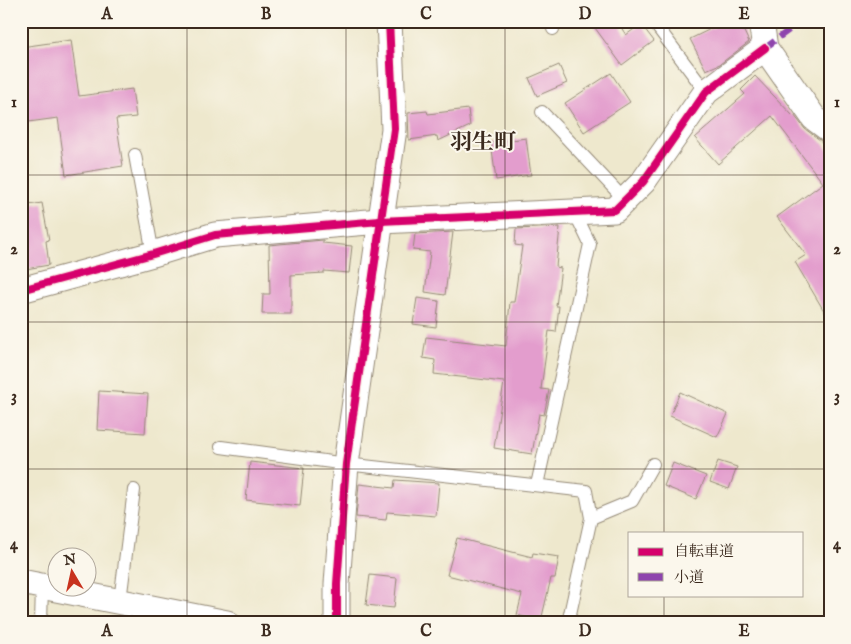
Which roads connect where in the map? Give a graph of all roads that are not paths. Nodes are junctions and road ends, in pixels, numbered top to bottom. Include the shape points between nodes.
1 (388, 21) edge
2 (653, 21) edge
3 (761, 21) edge
4 (765, 48) junction
5 (706, 92) junction
6 (542, 112) dead end
7 (830, 130) edge
8 (135, 155) dead end
9 (625, 200) junction
10 (574, 211) junction
11 (380, 221) junction
12 (153, 254) junction
13 (21, 290) edge
14 (220, 447) dead end
15 (346, 464) junction
16 (653, 464) dead end
17 (537, 485) junction
18 (134, 490) dead end
19 (592, 518) junction
20 (32, 584) edge
21 (120, 601) junction
22 (202, 620) edge
23 (40, 623) edge
24 (227, 623) edge
25 (337, 623) edge
26 (568, 623) edge

1 - 11 street via 394,129
2 - 5 lane
3 - 4 street
4 - 5 street
4 - 7 street via 814,118
5 - 9 street via 643,182
6 - 9 lane
8 - 12 lane
9 - 10 street via 615,210
10 - 11 street
10 - 17 lane via 590,244
11 - 12 street via 215,235
11 - 15 street
12 - 13 street
14 - 15 lane
15 - 17 lane
15 - 25 street
16 - 19 lane via 632,501
17 - 19 lane via 586,491
18 - 21 lane
19 - 26 lane
20 - 21 street
20 - 23 lane
21 - 22 street
22 - 24 street

